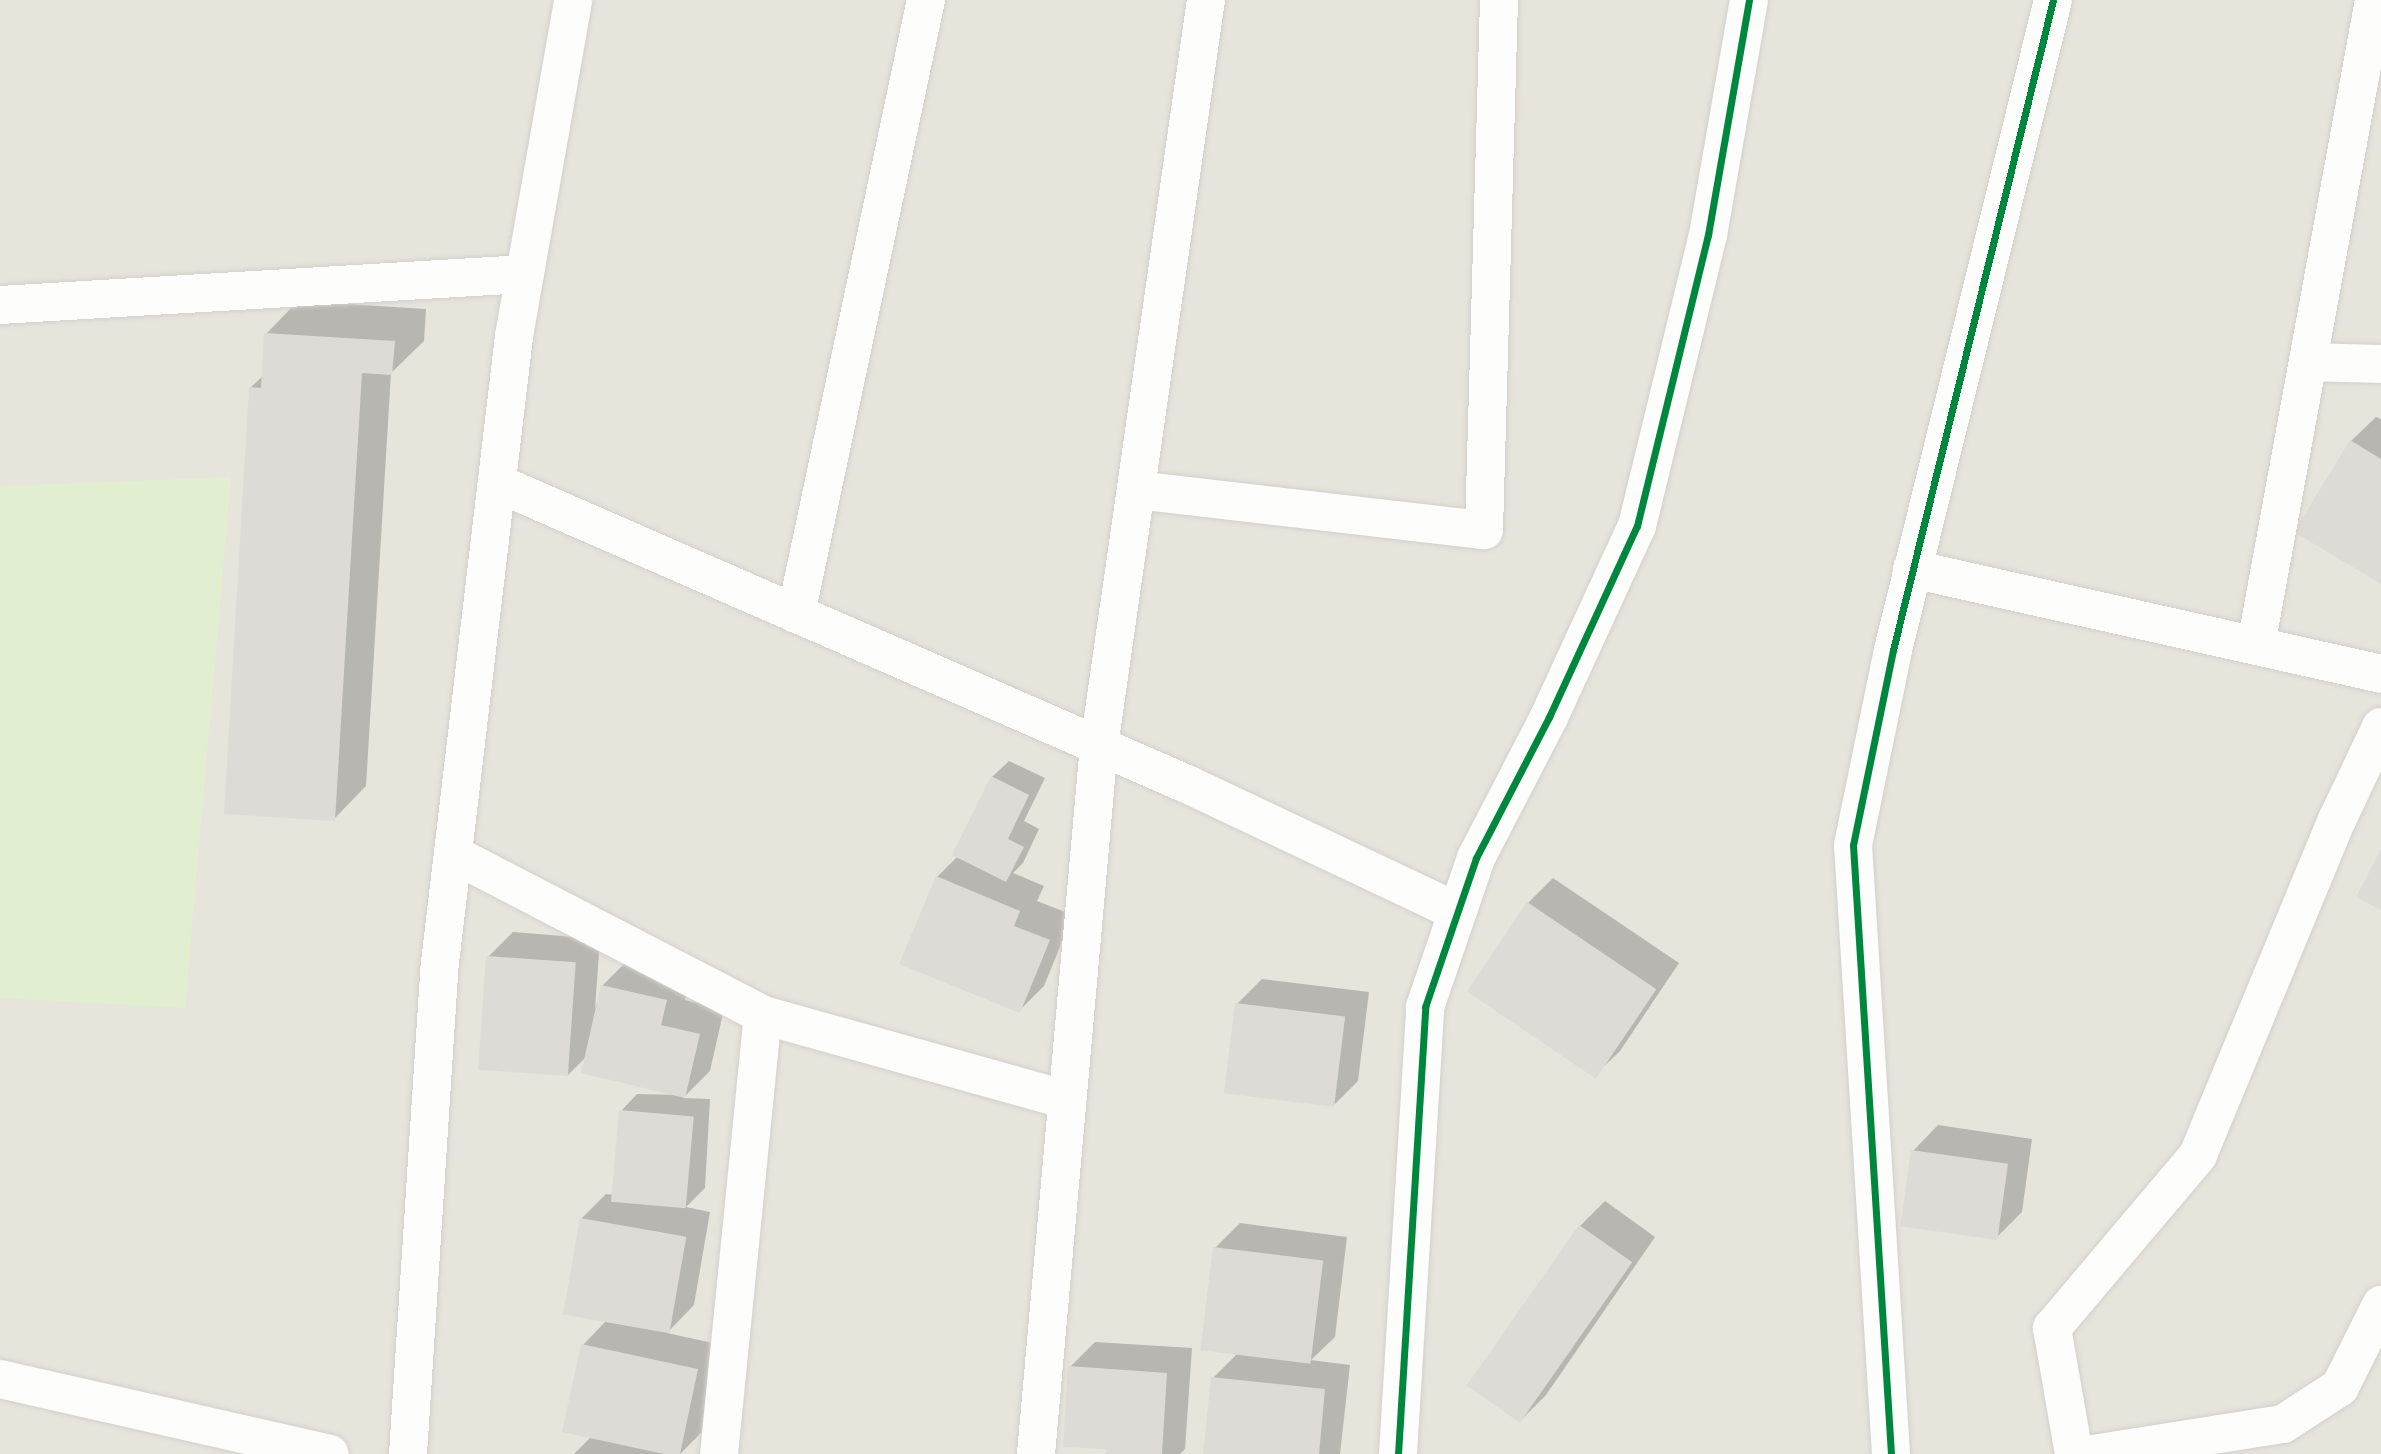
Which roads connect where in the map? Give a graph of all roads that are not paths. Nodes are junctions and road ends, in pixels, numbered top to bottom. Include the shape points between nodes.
1 (573, 0) edge
2 (926, 0) edge
3 (1206, 0) edge
4 (1499, 0) edge
5 (1749, 0) edge
6 (2053, 0) edge
7 (2374, 0) edge
8 (525, 274) junction
9 (0, 304) edge
10 (2308, 362) junction
11 (2381, 364) edge
12 (497, 484) junction
13 (1137, 490) junction
14 (1912, 569) junction
15 (796, 614) junction
16 (2256, 645) junction
17 (2381, 674) edge
18 (2381, 727) edge
19 (1099, 746) junction
20 (453, 854) junction
21 (1458, 912) junction
22 (763, 1014) junction
23 (1067, 1100) junction
24 (2381, 1305) edge
25 (0, 1379) edge
26 (330, 1454) edge
27 (408, 1454) edge
28 (719, 1454) edge
29 (1036, 1454) edge
30 (1398, 1454) edge
31 (1891, 1454) edge
32 (2074, 1454) edge
33 (2093, 1454) edge

1 - 8 street
2 - 15 street
3 - 13 street
4 - 13 street via 1484,530
5 - 21 street via 1708,235 1637,526 1549,718 1476,858
6 - 14 street
7 - 10 street
8 - 9 street
8 - 12 street
10 - 11 street
10 - 16 street
12 - 15 street
12 - 20 street
13 - 19 street
14 - 16 street
14 - 31 street via 1853,845
15 - 19 street
16 - 17 street
18 - 32 street via 2337,820 2197,1155 2052,1328
19 - 21 street
19 - 23 street
20 - 22 street
20 - 27 street via 439,971
21 - 30 street via 1425,1007
22 - 23 street
22 - 28 street
23 - 29 street
24 - 33 street via 2340,1387 2283,1424
25 - 26 street

